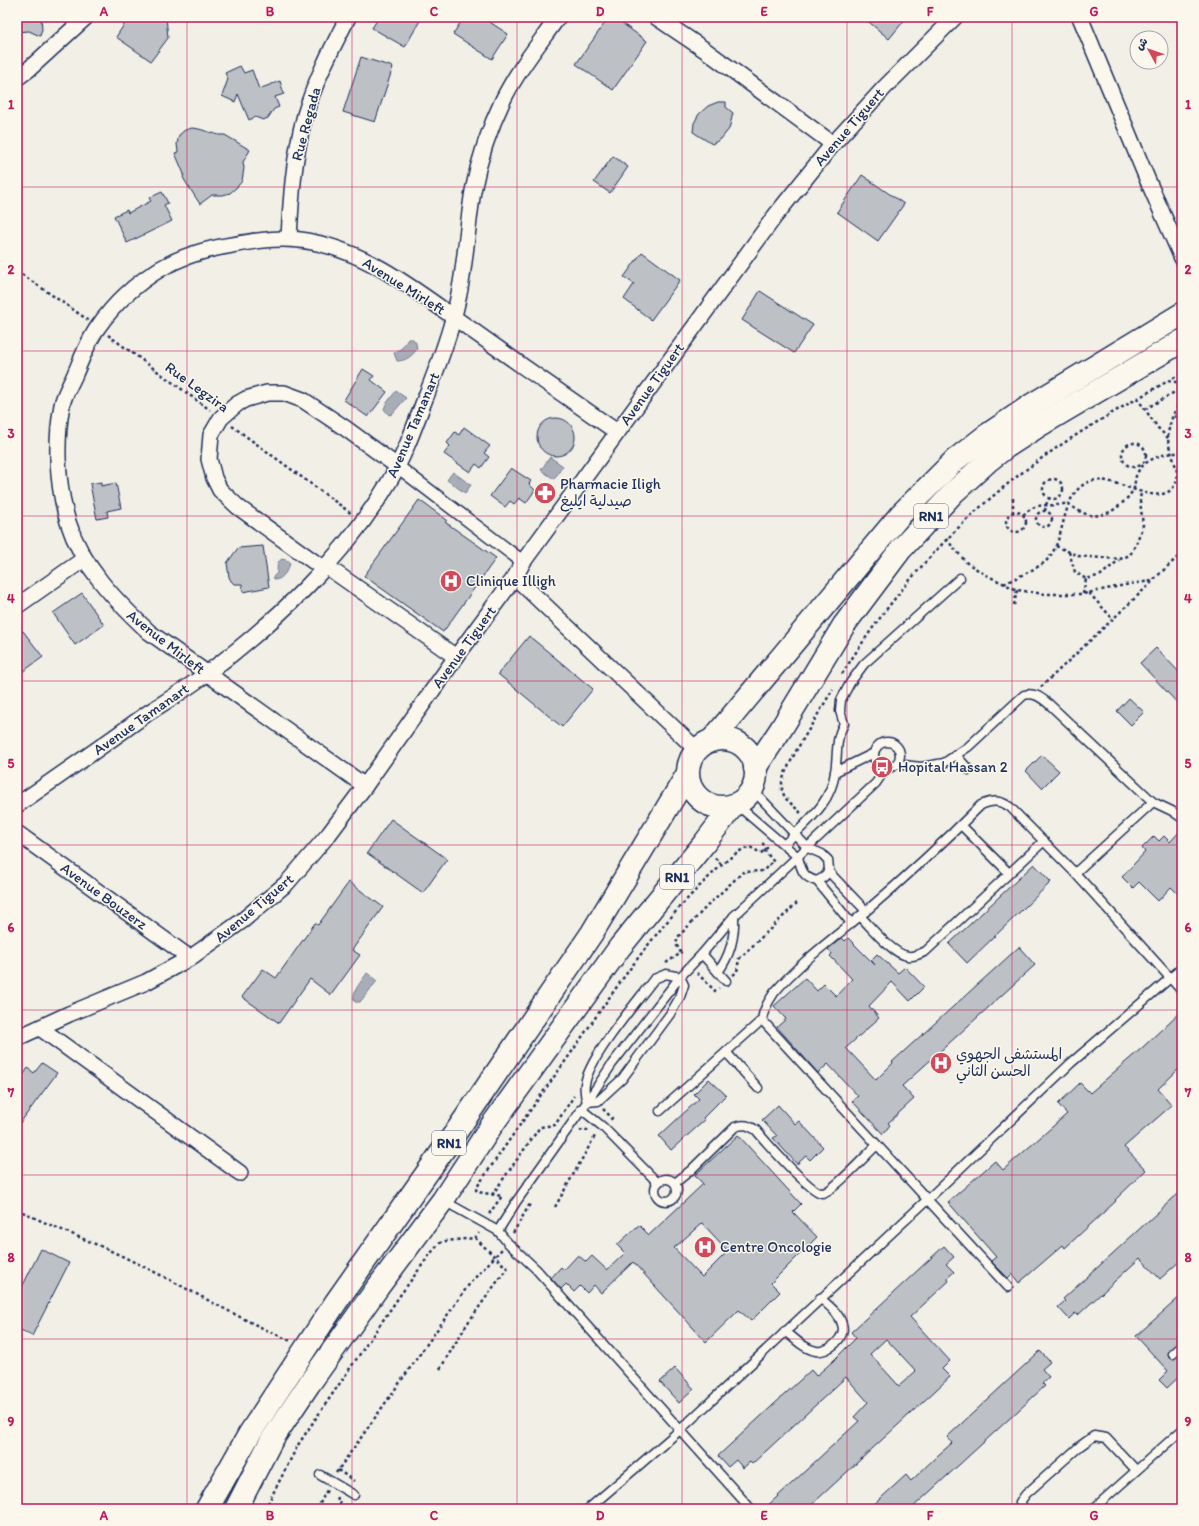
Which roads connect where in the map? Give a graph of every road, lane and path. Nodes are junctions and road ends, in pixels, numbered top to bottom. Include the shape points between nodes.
1 (86, 17) edge
2 (348, 17) edge
3 (558, 17) edge
4 (656, 17) edge
5 (955, 17) edge
6 (1080, 17) edge
7 (17, 78) edge
8 (833, 144) junction
9 (289, 238) junction
10 (1182, 258) edge
11 (17, 271) edge
12 (1182, 314) edge
13 (454, 318) junction
14 (98, 327) junction
15 (1182, 341) edge
16 (1168, 381) dead end
17 (1182, 383) edge
18 (1182, 388) edge
19 (1137, 398) dead end
20 (1182, 401) edge
21 (1145, 409) junction
22 (1174, 416) junction
23 (221, 418) junction
24 (1182, 418) edge
25 (617, 432) junction
26 (1168, 438) junction
27 (1171, 452) junction
28 (1182, 453) edge
29 (1144, 464) junction
30 (397, 466) junction
31 (1134, 489) junction
32 (1141, 491) junction
33 (1014, 498) dead end
34 (1049, 498) junction
35 (1069, 504) junction
36 (1046, 505) junction
37 (1045, 511) junction
38 (1013, 512) junction
39 (1023, 515) junction
40 (362, 522) junction
41 (946, 539) dead end
42 (1056, 546) junction
43 (1069, 552) junction
44 (1182, 553) edge
45 (84, 559) junction
46 (1120, 559) junction
47 (524, 562) junction
48 (325, 567) junction
49 (515, 577) junction
50 (960, 578) dead end
51 (1086, 579) junction
52 (1152, 581) junction
53 (1004, 584) junction
54 (1017, 590) junction
55 (1089, 593) junction
56 (1083, 594) junction
57 (1014, 605) dead end
58 (17, 606) edge
59 (1112, 619) junction
60 (456, 657) junction
61 (206, 674) junction
62 (1034, 694) junction
63 (704, 745) junction
64 (874, 753) junction
65 (956, 755) junction
66 (896, 764) junction
67 (755, 768) junction
68 (886, 768) junction
69 (969, 770) dead end
70 (835, 772) junction
71 (687, 774) junction
72 (365, 786) junction
73 (752, 789) junction
74 (1153, 802) junction
75 (17, 805) edge
76 (734, 805) junction
77 (1182, 818) edge
78 (961, 825) junction
79 (17, 833) edge
80 (770, 834) junction
81 (795, 834) junction
82 (1044, 841) junction
83 (784, 845) junction
84 (808, 848) junction
85 (798, 857) junction
86 (828, 871) junction
87 (1009, 873) junction
88 (1075, 873) junction
89 (817, 881) junction
90 (797, 903) dead end
91 (863, 914) junction
92 (734, 916) junction
93 (851, 923) junction
94 (740, 953) dead end
95 (702, 954) junction
96 (190, 958) junction
97 (739, 959) junction
98 (1182, 968) edge
99 (718, 972) junction
100 (696, 974) dead end
101 (680, 977) junction
102 (1171, 979) junction
103 (726, 981) junction
104 (1182, 991) edge
105 (762, 1020) junction
106 (40, 1028) junction
107 (17, 1038) edge
108 (726, 1052) junction
109 (758, 1088) dead end
110 (587, 1102) junction
111 (605, 1106) dead end
112 (581, 1109) junction
113 (660, 1111) dead end
114 (603, 1127) junction
115 (576, 1133) dead end
116 (595, 1136) junction
117 (877, 1145) junction
118 (240, 1173) dead end
119 (658, 1183) junction
120 (675, 1183) junction
121 (443, 1200) junction
122 (927, 1200) junction
123 (530, 1202) dead end
124 (555, 1207) dead end
125 (17, 1209) edge
126 (484, 1223) junction
127 (498, 1231) junction
128 (475, 1238) junction
129 (508, 1243) junction
130 (494, 1256) junction
131 (1008, 1287) dead end
132 (820, 1298) junction
133 (785, 1330) junction
134 (1182, 1346) edge
135 (306, 1347) junction
136 (1173, 1354) dead end
137 (440, 1369) dead end
138 (680, 1430) junction
139 (1182, 1430) edge
140 (338, 1470) junction
141 (1136, 1470) junction
142 (320, 1475) dead end
143 (331, 1481) junction
144 (355, 1481) dead end
145 (354, 1495) dead end
146 (207, 1509) edge
147 (236, 1509) edge
148 (265, 1509) edge
149 (317, 1509) edge
150 (588, 1509) edge
151 (752, 1509) edge
152 (1024, 1509) edge
153 (1093, 1509) edge

1 - 7 street
2 - 9 street, Rue Regada via 317,82 306,114 297,152
3 - 13 street, Avenue Tamanart via 514,80 489,131 474,190
4 - 8 street
5 - 8 street, Avenue Tiguert
6 - 10 street
8 - 25 street, Avenue Tiguert via 771,222
9 - 13 street, Avenue Mirleft via 328,246 373,264
9 - 14 street, Avenue Mirleft via 257,240 188,255 160,269 140,284 120,301
11 - 14 path, Rue Legzira
12 - 63 highway, RN1 via 1030,406 955,460 901,514
13 - 25 street, Avenue Mirleft
13 - 30 street, Avenue Tamanart via 415,426
14 - 23 path, Rue Legzira
14 - 45 street, Avenue Mirleft via 84,352 63,403 58,450 60,488 69,524
15 - 67 highway, RN1 via 1040,425 988,461 954,492 901,548 844,625
16 - 17 path
18 - 21 path
19 - 21 path
20 - 22 path
21 - 26 path
22 - 24 path
22 - 26 path
23 - 30 street via 246,399 267,393 284,393 303,400
23 - 40 path, Rue Legzira
23 - 48 street via 211,435 209,459 220,490 238,507
25 - 47 street, Avenue Tiguert
26 - 27 path
27 - 28 path
27 - 29 path
27 - 32 path via 1178,474 1176,484 1162,494
29 - 29 path via 1146,458 1142,447 1132,443 1126,445 1123,450 1123,461 1133,467
29 - 31 path via 1136,476
30 - 40 street, Avenue Tamanart
30 - 47 street
31 - 32 path
31 - 35 path via 1110,481 1087,482 1077,491
31 - 35 path via 1114,510 1103,515 1085,515
32 - 46 path via 1143,525 1130,554
33 - 38 path
34 - 34 path via 1057,498 1062,491 1061,483 1055,479 1044,484 1043,492
34 - 36 path
35 - 36 path
35 - 42 path
36 - 37 path
36 - 39 path via 1029,509
37 - 37 path via 1036,518 1042,527 1052,523 1051,515
38 - 39 path
38 - 39 path via 1006,521 1010,531 1022,530 1026,520
40 - 48 street, Avenue Tamanart
41 - 53 path via 967,563
42 - 43 path
42 - 53 path via 1045,562
43 - 46 path via 1088,558
43 - 51 path via 1075,572
44 - 52 path
45 - 58 street
45 - 61 street, Avenue Mirleft via 120,605 149,632
46 - 51 path via 1101,575
47 - 49 street, Avenue Tiguert
48 - 60 street
48 - 61 street, Avenue Tamanart via 278,613
49 - 60 street, Avenue Tiguert
49 - 63 street
50 - 70 lane via 864,664 850,683 841,700 840,711 844,724 840,730
51 - 56 path
52 - 55 path
52 - 59 path
53 - 54 path
54 - 56 path via 1045,594
54 - 57 path
55 - 56 path
55 - 59 path
59 - 62 path
60 - 72 street, Avenue Tiguert
61 - 72 street, Avenue Mirleft
61 - 75 street, Avenue Tamanart
62 - 65 lane via 1024,696
62 - 74 lane via 1048,704
63 - 67 highway via 724,739 735,741 752,757
63 - 71 highway, RN1 via 688,764
64 - 66 lane via 882,742 892,743 899,751 900,758
64 - 68 lane via 877,763
64 - 70 lane
65 - 66 lane via 944,763 921,766
65 - 69 lane
66 - 68 lane
67 - 73 highway, RN1
68 - 84 lane via 876,783
70 - 81 lane via 824,803
71 - 76 highway via 691,789 701,800 719,807
71 - 135 highway, RN1 via 592,934
72 - 96 street, Avenue Tiguert via 329,834 287,883 242,921
73 - 76 highway, RN1
73 - 81 lane
74 - 77 lane
74 - 88 lane
76 - 80 lane
76 - 121 highway, RN1 via 620,947 492,1125
78 - 82 lane via 981,805 998,801 1010,808
78 - 87 lane
78 - 91 lane
79 - 96 street, Avenue Bouzerz
80 - 83 lane
80 - 126 path via 763,844 767,848 761,853 750,847 745,848 693,891 637,959 477,1187 478,1192 502,1196
81 - 83 lane
81 - 84 lane
82 - 87 lane
82 - 88 lane
83 - 85 lane
84 - 85 lane
84 - 86 lane via 825,856 829,865
85 - 89 lane via 804,874
85 - 92 lane
86 - 89 lane
86 - 91 lane
87 - 91 lane via 926,951 918,955 908,956 899,953 885,941
88 - 102 lane
89 - 93 lane
90 - 97 path
91 - 93 lane
92 - 95 lane
92 - 99 lane via 731,946 725,963
93 - 105 lane via 783,984 767,1003
94 - 97 path
95 - 99 lane
95 - 101 lane
96 - 106 street, Avenue Tiguert via 146,982
97 - 103 path via 737,972
98 - 102 lane
99 - 103 lane
100 - 103 path via 698,973 715,991
101 - 110 lane via 612,1064
101 - 110 lane via 684,985 674,1008 622,1080 598,1101
101 - 110 lane via 666,974 654,979 607,1041 590,1066 584,1094
102 - 104 lane
102 - 122 lane via 1071,1063
105 - 108 lane
105 - 117 lane
106 - 107 street, Avenue Tiguert
106 - 118 street
108 - 109 lane
108 - 113 lane
110 - 112 lane
111 - 114 path via 603,1109 612,1118
112 - 114 lane
112 - 127 lane
114 - 116 path
114 - 119 lane
115 - 116 path via 585,1129
116 - 124 path
117 - 120 lane via 836,1185 822,1193 806,1183 756,1130 740,1125
117 - 122 lane
119 - 120 lane via 664,1180
119 - 120 lane via 657,1196 666,1201 675,1196
121 - 126 lane
121 - 147 highway, RN1 via 309,1384 271,1441
122 - 131 lane
122 - 132 lane
123 - 129 path
125 - 135 path via 128,1258 259,1327
126 - 127 lane
126 - 128 path
127 - 129 lane
128 - 130 path
128 - 148 path via 440,1243 430,1253 314,1420
129 - 130 path
129 - 138 lane via 536,1269
130 - 137 path via 507,1268 467,1324
130 - 140 path via 459,1298
132 - 133 lane
132 - 133 lane via 842,1323 843,1329 836,1343 823,1351 816,1351 808,1348
133 - 138 lane
134 - 136 lane
135 - 146 highway, RN1 via 250,1433
138 - 150 lane
138 - 151 lane
139 - 141 lane
140 - 143 path
140 - 144 path
141 - 152 lane via 1106,1438 1094,1436 1026,1494 1020,1502
141 - 153 lane
142 - 143 lane
143 - 145 lane
143 - 149 path

